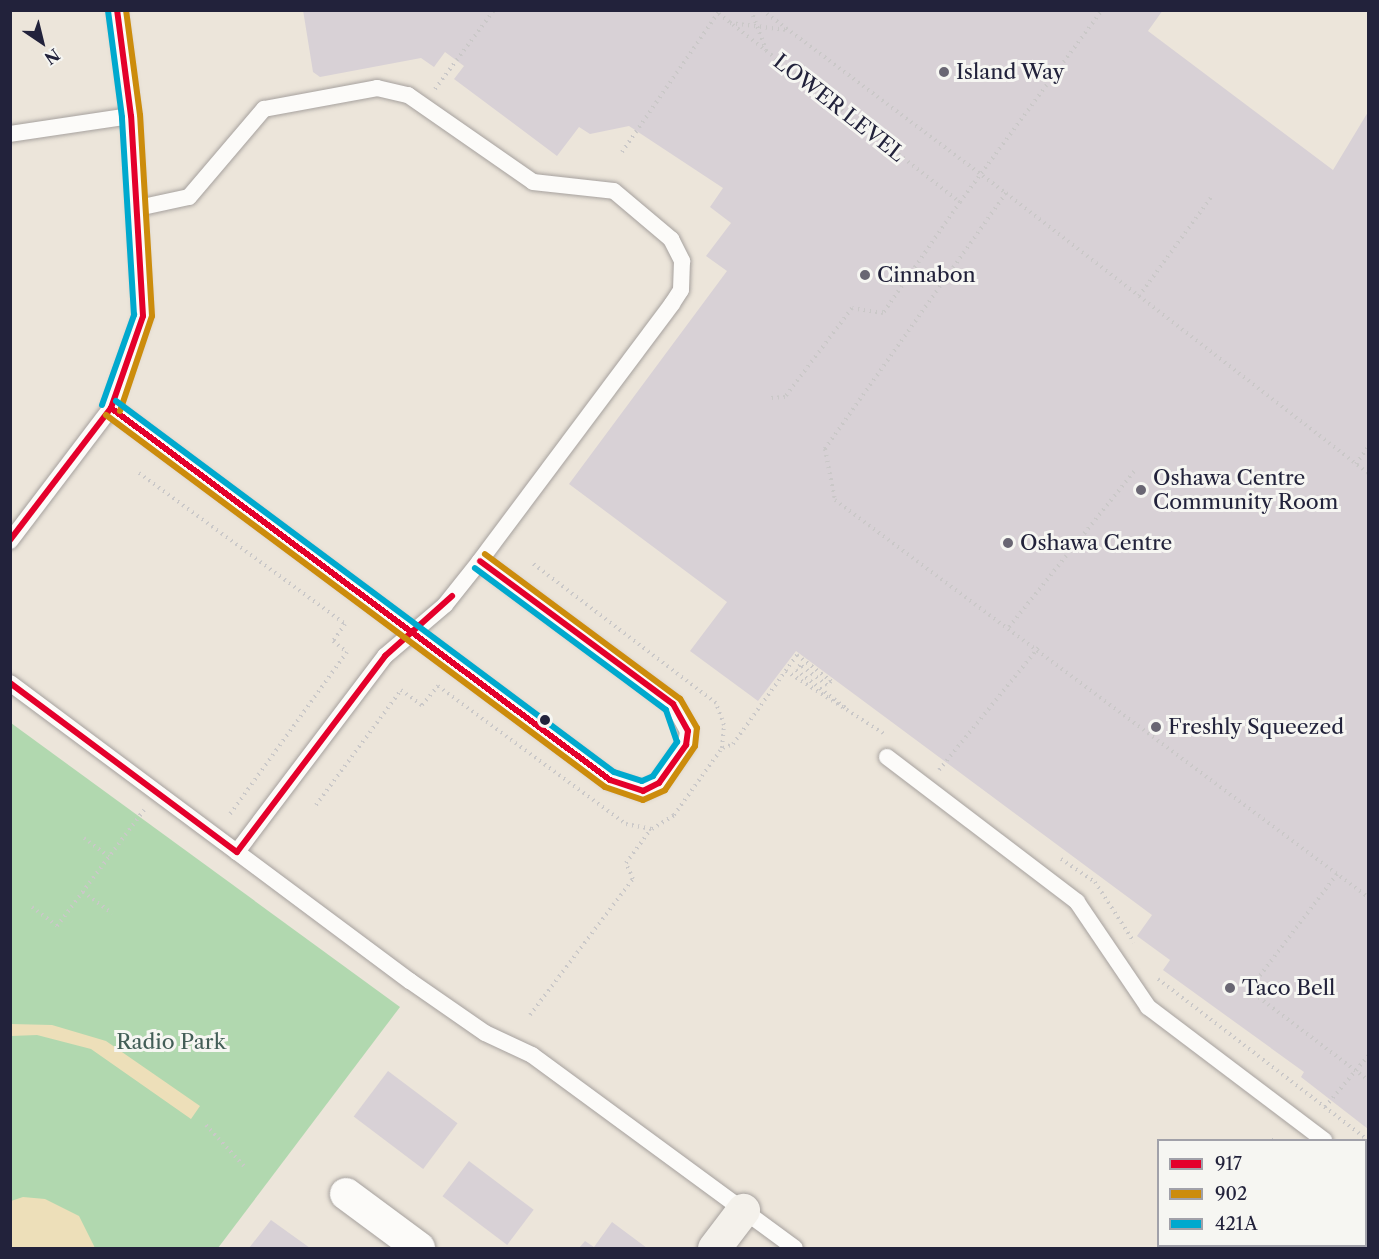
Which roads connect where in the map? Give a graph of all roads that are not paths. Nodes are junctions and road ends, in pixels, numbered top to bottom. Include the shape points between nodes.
1 (117, 10) edge
2 (131, 116) junction
3 (10, 134) edge
4 (138, 208) junction
5 (111, 408) junction
6 (10, 541) edge
7 (480, 561) junction
8 (413, 632) junction
9 (10, 683) edge
10 (887, 757) dead end
11 (237, 852) junction
12 (1319, 1139) edge
13 (346, 1194) dead end
14 (743, 1210) junction
15 (419, 1248) edge
16 (714, 1248) edge
17 (795, 1248) edge

1 - 2 lane
2 - 3 lane
2 - 4 lane
4 - 5 lane via 143,316
4 - 7 lane via 189,197 264,109 377,88 408,95 533,182 600,185 662,230 682,261 681,290
5 - 6 lane
5 - 8 lane
7 - 8 lane via 445,605
7 - 8 lane via 683,717 686,745 659,783 643,791 610,780
8 - 11 lane via 385,656
9 - 11 lane
10 - 12 lane via 1077,903 1148,1007
11 - 14 lane via 473,1026 532,1054
13 - 15 street
14 - 16 street
14 - 17 lane

